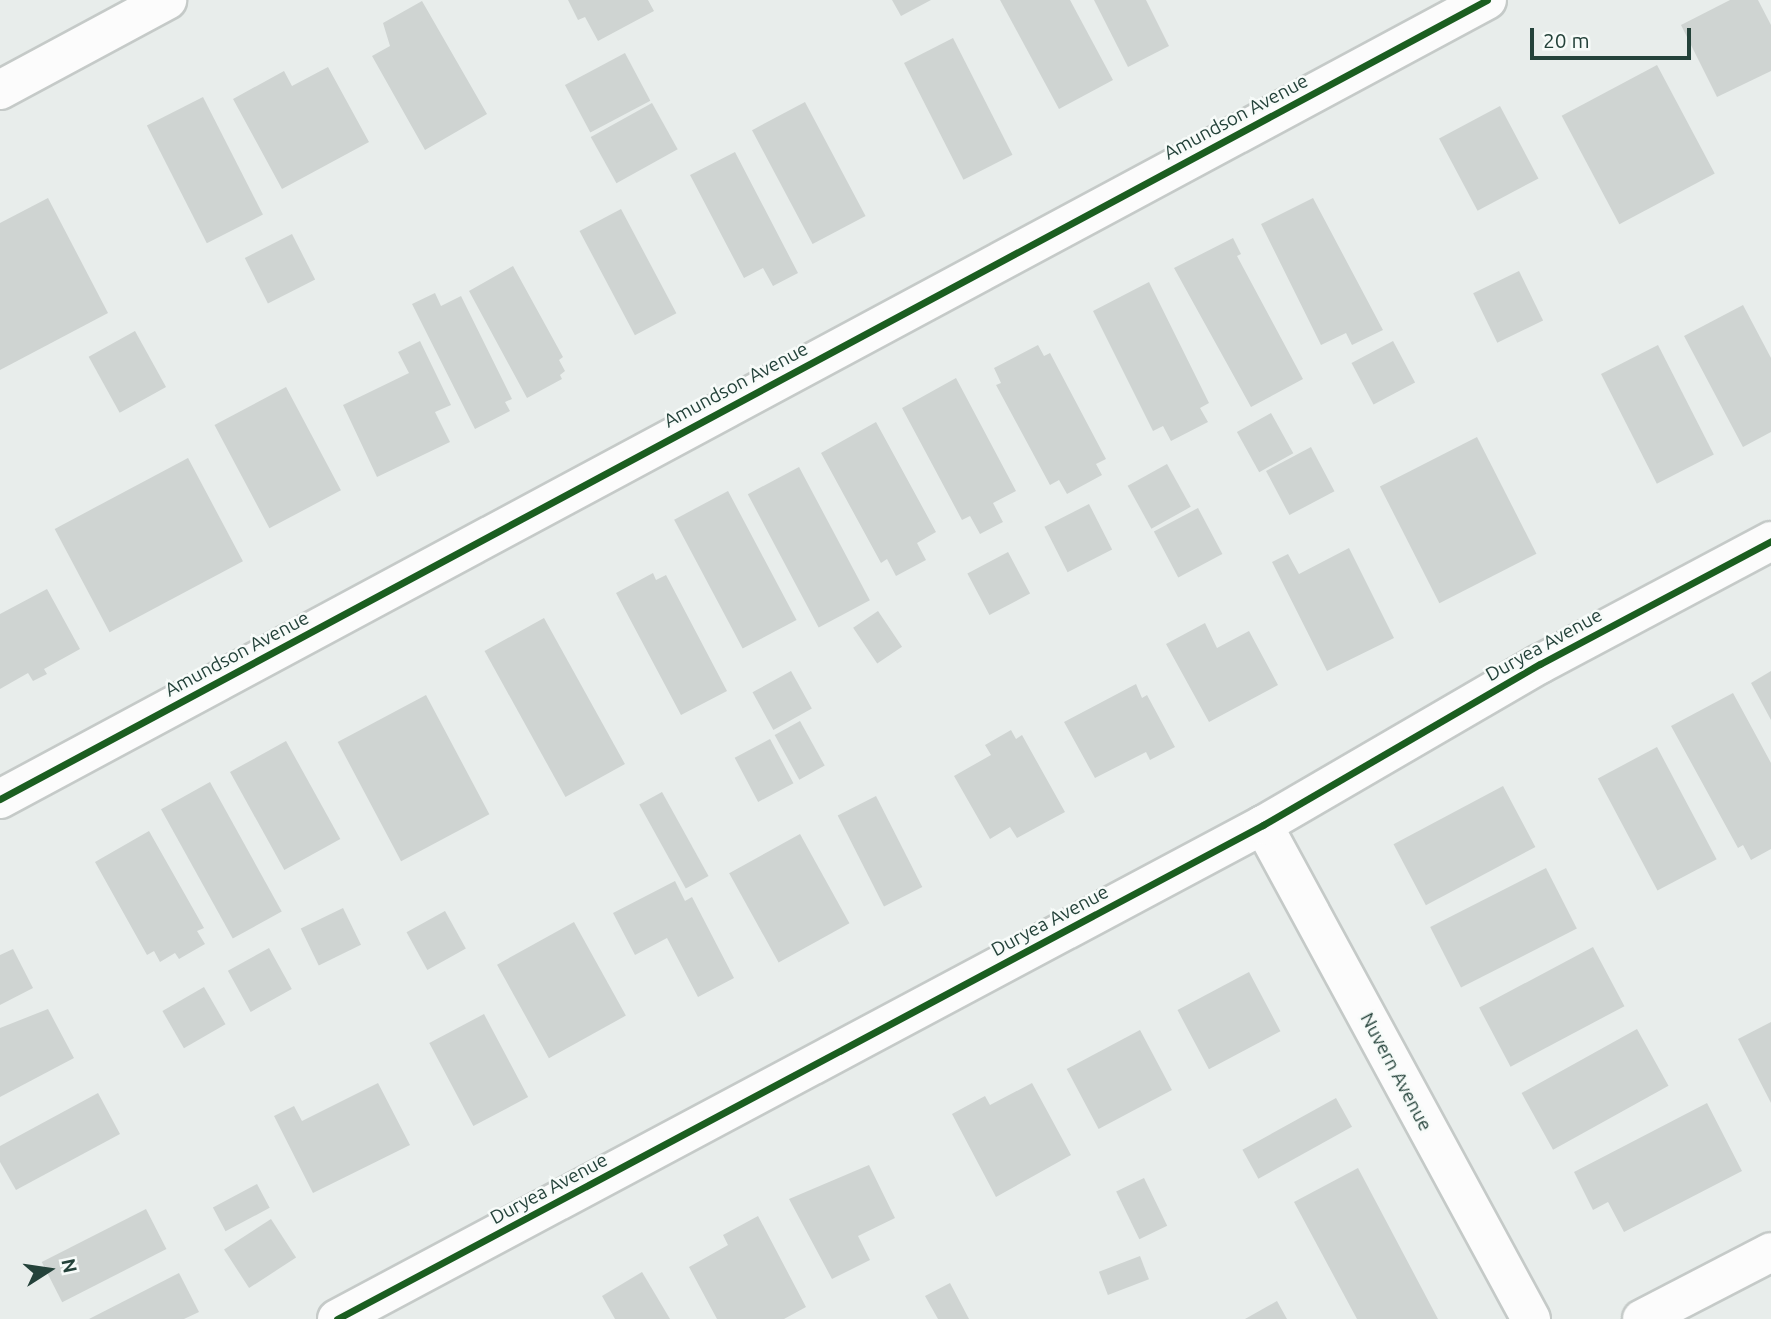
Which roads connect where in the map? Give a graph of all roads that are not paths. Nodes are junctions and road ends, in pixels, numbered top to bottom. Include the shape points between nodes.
1 (167, 0) edge
2 (1487, 0) edge
3 (0, 90) edge
4 (1771, 541) edge
5 (0, 799) edge
6 (1263, 825) junction
7 (1771, 1252) edge
8 (337, 1319) edge
9 (1531, 1319) edge
10 (1643, 1319) edge

1 - 3 street
2 - 5 street, Amundson Avenue
4 - 6 street, Duryea Avenue via 1540,664
6 - 8 street, Duryea Avenue
6 - 9 street, Nuvern Avenue
7 - 10 street

